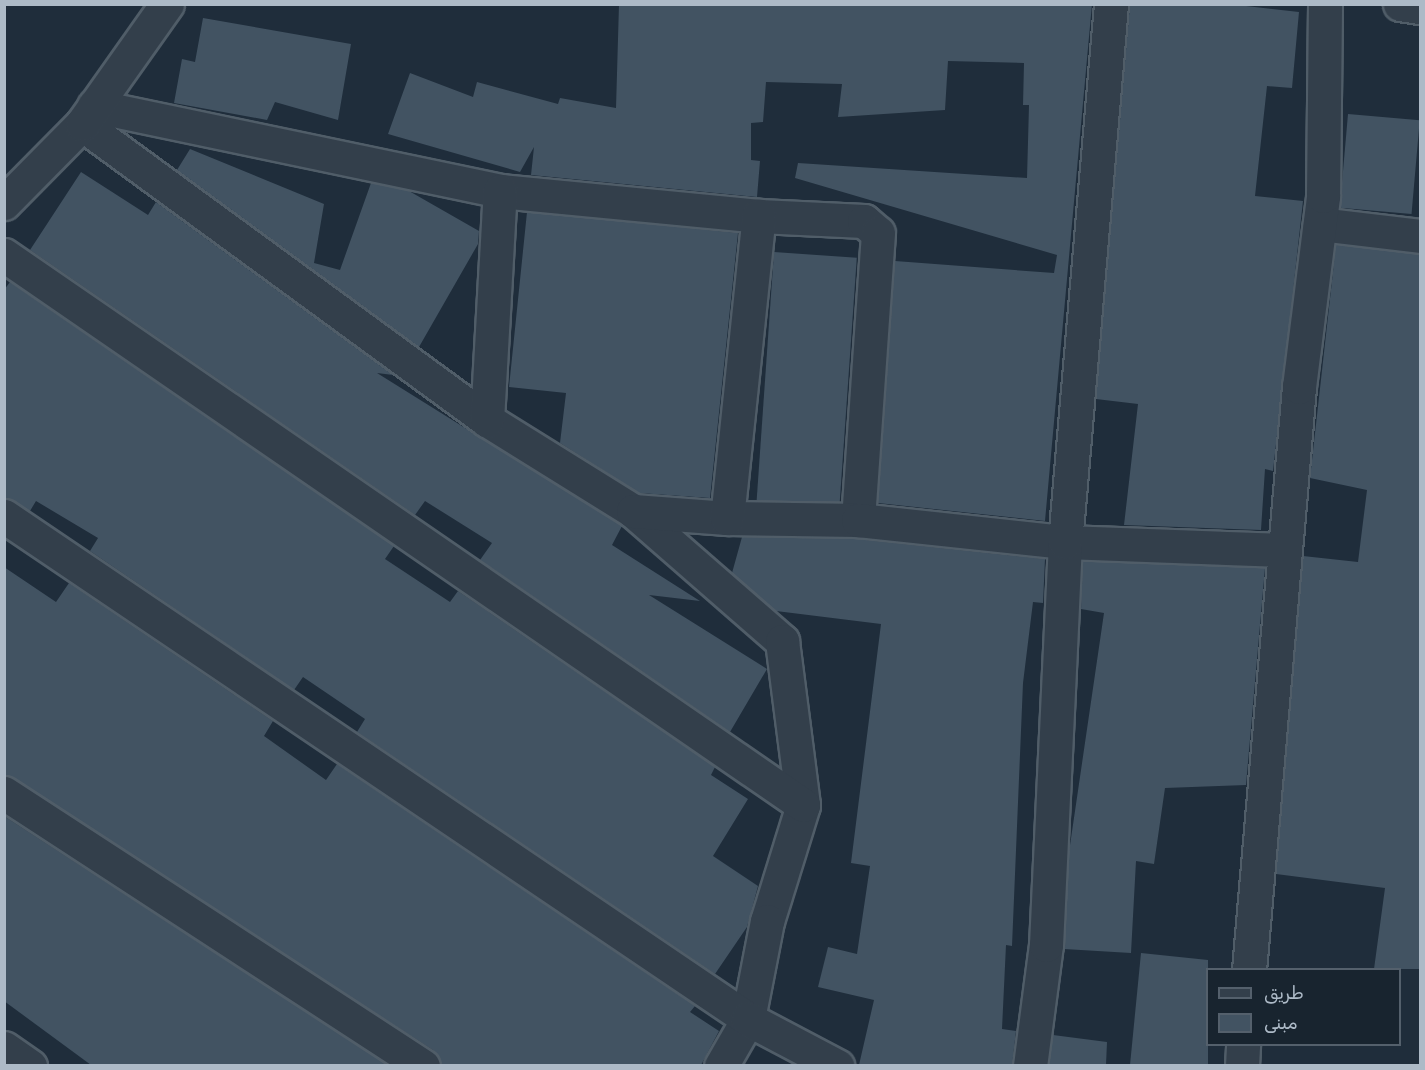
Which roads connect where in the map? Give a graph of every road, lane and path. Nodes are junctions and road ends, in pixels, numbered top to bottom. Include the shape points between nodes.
1 (167, 4) edge
2 (1111, 4) edge
3 (1325, 4) edge
4 (1400, 4) edge
5 (1420, 7) edge
6 (88, 115) junction
7 (500, 191) junction
8 (4, 203) edge
9 (759, 216) junction
10 (1320, 224) junction
11 (1420, 236) edge
12 (4, 255) edge
13 (487, 420) junction
14 (633, 511) junction
15 (4, 516) edge
16 (727, 518) junction
17 (858, 520) junction
18 (1065, 542) junction
19 (1284, 550) junction
20 (4, 792) edge
21 (803, 805) junction
22 (1249, 968) edge
23 (747, 1019) junction
24 (1243, 1046) edge
25 (4, 1048) edge
26 (30, 1065) edge
27 (423, 1065) edge
28 (721, 1065) edge
29 (837, 1065) edge
30 (1030, 1065) edge
31 (1242, 1065) edge

1 - 6 street
2 - 18 street
3 - 10 street
4 - 5 street
6 - 7 street
6 - 8 street
6 - 13 street
7 - 9 street
7 - 13 street
9 - 16 street
9 - 17 street via 864,221 878,233
10 - 11 street
10 - 19 street
12 - 21 street
13 - 14 street
14 - 16 street
14 - 21 street via 782,640
15 - 23 street
16 - 17 street
17 - 18 street
18 - 19 street
18 - 30 street via 1046,945
19 - 22 street
20 - 27 street
21 - 23 street via 767,921
23 - 28 street
23 - 29 street
24 - 31 street
25 - 26 street

